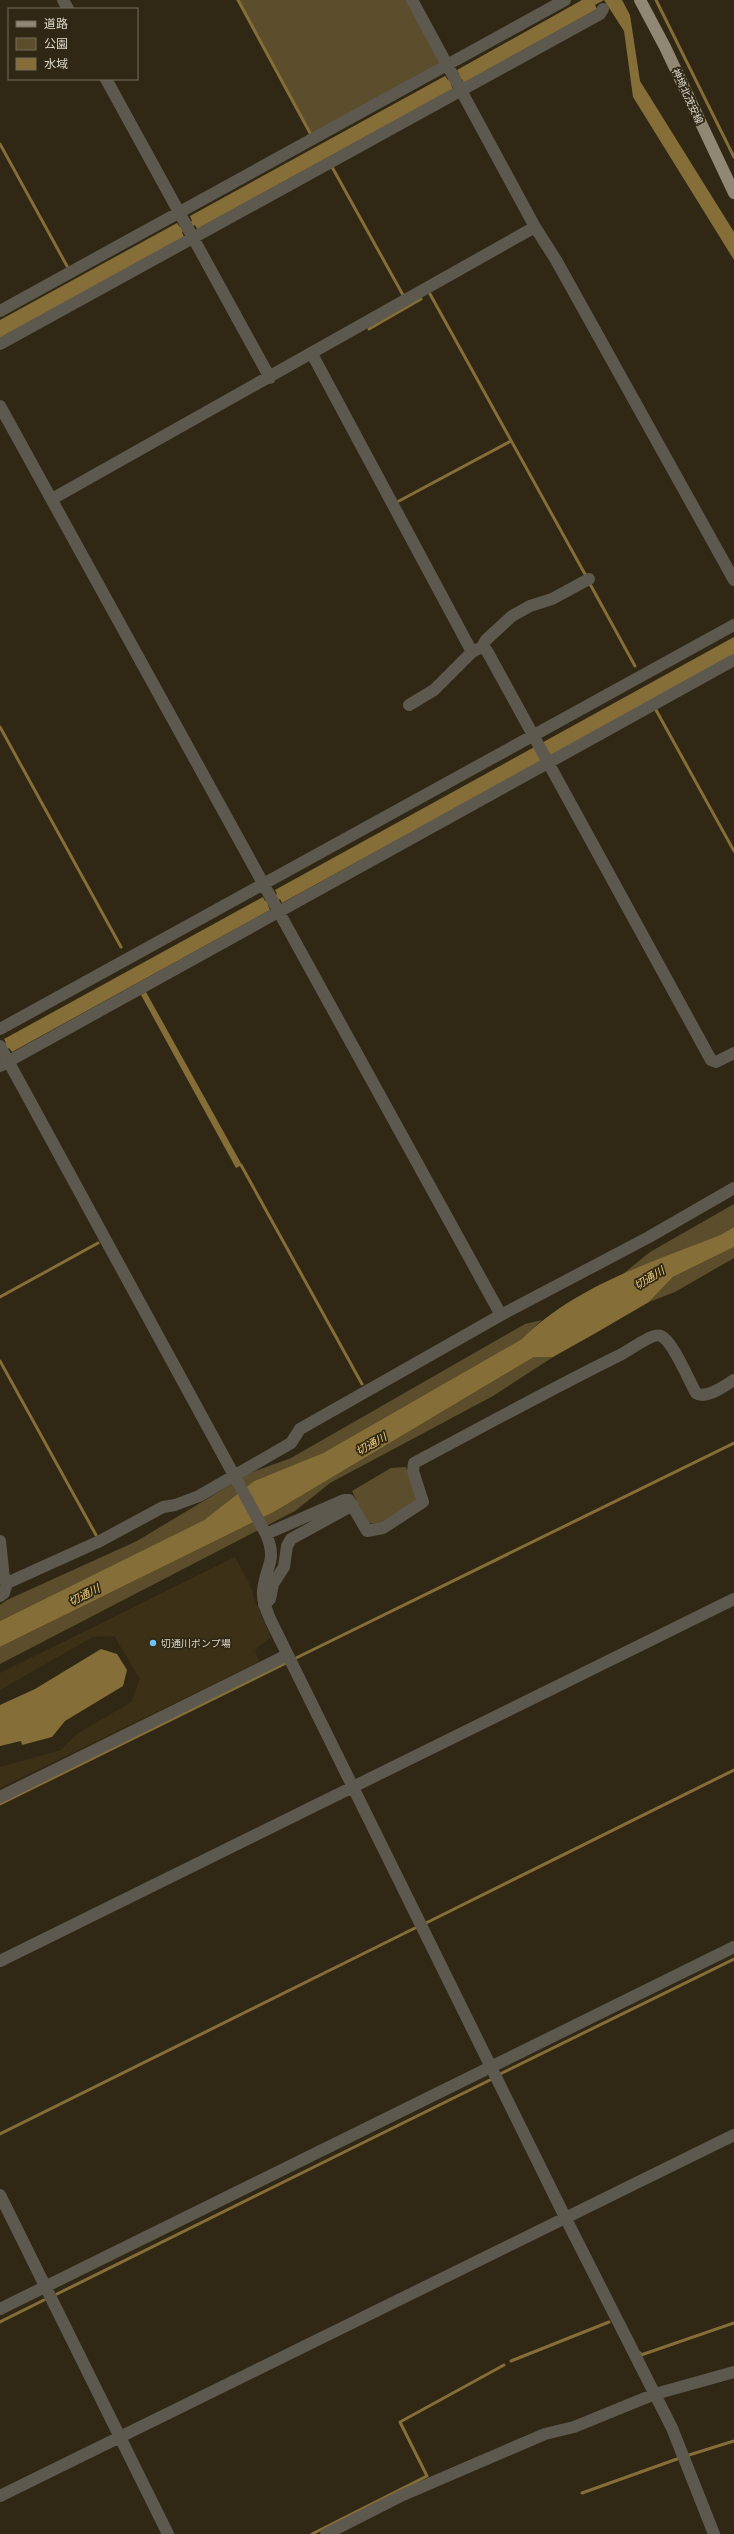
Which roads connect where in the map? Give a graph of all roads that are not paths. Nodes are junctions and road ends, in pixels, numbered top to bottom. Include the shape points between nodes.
1 (412, 0) edge
2 (565, 0) edge
3 (640, 0) edge
4 (603, 9) dead end
5 (447, 65) junction
6 (107, 80) edge
7 (457, 83) junction
8 (734, 193) edge
9 (187, 226) junction
10 (535, 227) junction
11 (0, 311) edge
12 (0, 344) edge
13 (312, 354) junction
14 (270, 378) junction
15 (0, 406) edge
16 (52, 499) junction
17 (588, 579) dead end
18 (734, 580) edge
19 (734, 626) edge
20 (477, 649) junction
21 (734, 660) edge
22 (409, 704) dead end
23 (535, 740) junction
24 (547, 762) junction
25 (271, 900) junction
26 (0, 1029) edge
27 (734, 1053) edge
28 (3, 1057) edge
29 (734, 1188) edge
30 (501, 1315) junction
31 (734, 1380) edge
32 (235, 1478) junction
33 (353, 1506) junction
34 (266, 1533) junction
35 (0, 1541) edge
36 (6, 1583) junction
37 (0, 1596) edge
38 (734, 1599) edge
39 (264, 1605) junction
40 (287, 1655) junction
41 (352, 1788) junction
42 (0, 1797) edge
43 (734, 1947) edge
44 (0, 1961) edge
45 (491, 2068) junction
46 (734, 2135) edge
47 (0, 2195) edge
48 (565, 2217) junction
49 (45, 2287) junction
50 (0, 2310) edge
51 (734, 2372) edge
52 (655, 2394) junction
53 (120, 2437) junction
54 (0, 2496) edge
55 (168, 2534) edge
56 (326, 2534) edge
57 (714, 2534) edge

1 - 5 street
2 - 5 street
3 - 8 main road, 神埼北茂安線
4 - 7 street via 600,14
5 - 7 street
5 - 9 street
6 - 9 street
7 - 9 street
7 - 10 street
9 - 11 street
9 - 12 street
9 - 14 street
10 - 13 street
10 - 18 street via 556,260
13 - 14 street
13 - 20 street
14 - 16 street
15 - 16 street
16 - 25 street
17 - 20 street via 552,599 530,606 512,616
19 - 23 street
20 - 22 street via 434,690
20 - 23 street via 487,651
21 - 24 street
23 - 24 street
23 - 25 street
24 - 25 street
24 - 27 street via 711,1060 716,1062
25 - 26 street
25 - 28 street
25 - 30 street
28 - 32 street
29 - 30 street via 649,1237
30 - 32 street via 300,1430 291,1443
31 - 33 street via 706,1395 696,1393 669,1343 661,1336 653,1336 414,1463 413,1471 423,1502 382,1528 367,1531
32 - 34 street
32 - 36 street via 199,1496 163,1507 100,1541
33 - 34 street via 349,1500 344,1500
33 - 39 street via 291,1539 287,1546 284,1567 273,1584 270,1599
34 - 39 street via 272,1552 262,1592
35 - 36 street
36 - 37 street
38 - 41 street
39 - 40 street
40 - 41 street
40 - 42 street
41 - 44 street
41 - 45 street
43 - 45 street
45 - 48 street
45 - 49 street
46 - 48 street
47 - 49 street
48 - 52 street
48 - 53 street
49 - 50 street
49 - 53 street
51 - 52 street
52 - 56 street via 574,2427 545,2434 403,2495
52 - 57 street via 672,2428
53 - 54 street
53 - 55 street

